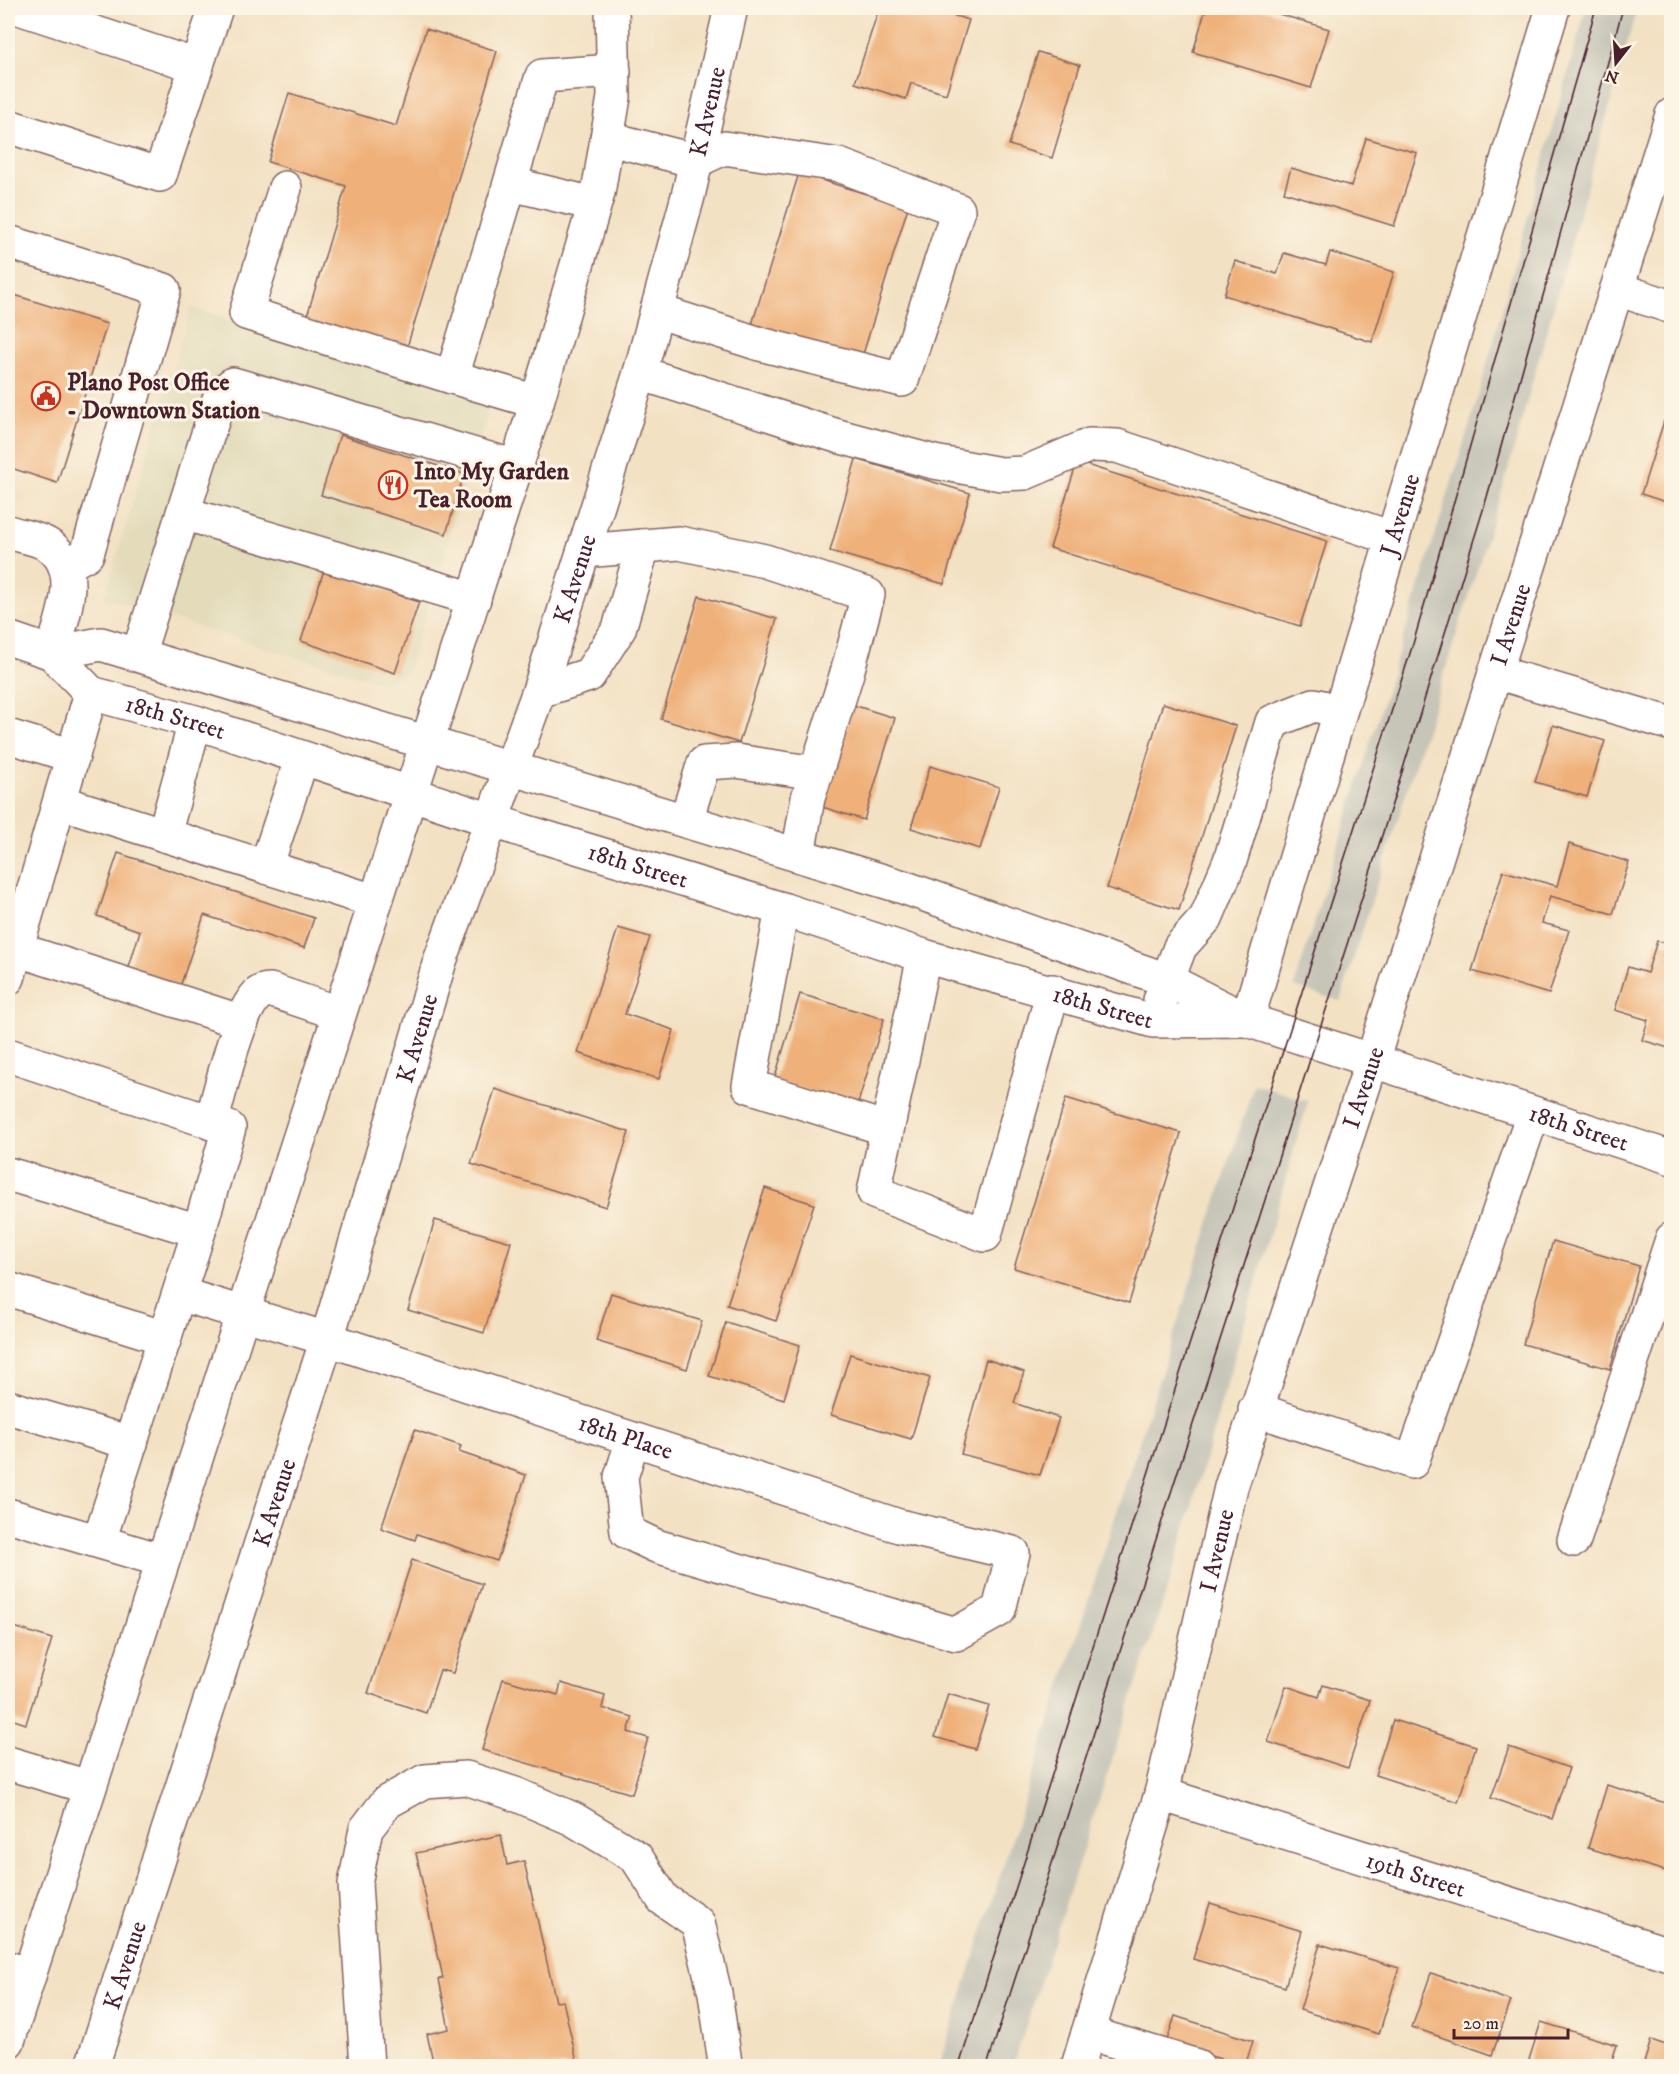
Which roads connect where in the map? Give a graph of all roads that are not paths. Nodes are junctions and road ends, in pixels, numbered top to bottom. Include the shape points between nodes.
1 (19, 8) edge
2 (216, 8) edge
3 (612, 8) edge
4 (731, 8) edge
5 (1553, 8) edge
6 (197, 66) junction
7 (614, 71) junction
8 (1671, 115) edge
9 (8, 126) edge
10 (607, 138) junction
11 (696, 161) junction
12 (511, 184) junction
13 (285, 188) dead end
14 (594, 204) junction
15 (8, 242) edge
16 (1617, 289) junction
17 (1671, 307) edge
18 (657, 311) junction
19 (640, 373) junction
20 (452, 376) junction
21 (537, 402) junction
22 (516, 467) junction
23 (183, 513) junction
24 (8, 532) edge
25 (1392, 537) junction
26 (643, 546) junction
27 (584, 551) junction
28 (66, 566) junction
29 (474, 599) junction
30 (8, 638) edge
31 (52, 653) junction
32 (138, 655) junction
33 (1495, 672) junction
34 (539, 691) junction
35 (91, 693) junction
36 (1340, 711) junction
37 (195, 722) junction
38 (1671, 724) edge
39 (8, 736) edge
40 (428, 742) junction
41 (73, 756) junction
42 (302, 758) junction
43 (512, 767) junction
44 (816, 772) junction
45 (410, 793) junction
46 (60, 802) junction
47 (492, 820) junction
48 (686, 820) junction
49 (164, 835) junction
50 (798, 855) junction
51 (266, 867) junction
52 (374, 901) junction
53 (782, 909) junction
54 (924, 956) junction
55 (12, 963) edge
56 (1167, 980) junction
57 (1053, 991) junction
58 (338, 1013) junction
59 (1246, 1020) junction
60 (1153, 1021) junction
61 (242, 1022) junction
62 (8, 1055) edge
63 (1372, 1061) junction
64 (1533, 1114) junction
65 (211, 1123) junction
66 (887, 1129) junction
67 (1671, 1158) edge
68 (8, 1174) edge
69 (199, 1231) junction
70 (1671, 1239) edge
71 (8, 1290) edge
72 (180, 1294) junction
73 (241, 1313) junction
74 (165, 1338) junction
75 (327, 1339) junction
76 (8, 1407) edge
77 (1256, 1409) junction
78 (633, 1439) junction
79 (131, 1443) junction
80 (8, 1515) edge
81 (1574, 1540) dead end
82 (99, 1542) junction
83 (161, 1560) junction
84 (8, 1763) edge
85 (88, 1787) junction
86 (1161, 1794) junction
87 (1671, 1955) edge
88 (18, 1971) edge
89 (1088, 2033) junction
90 (8, 2041) edge
91 (92, 2067) edge
92 (367, 2067) edge
93 (723, 2067) edge
94 (1078, 2067) edge
95 (1197, 2067) edge

1 - 6 street
2 - 6 street
3 - 7 street
4 - 11 street, K Avenue
5 - 25 street, J Avenue
6 - 9 street via 160,175
7 - 10 street
7 - 12 street via 542,76
8 - 16 street, I Avenue
10 - 11 street
10 - 14 street
11 - 18 street, K Avenue
11 - 18 street via 724,148 839,165 958,210 902,380 760,344
12 - 14 street
12 - 20 street
13 - 20 street via 246,313
14 - 21 street
15 - 28 street via 164,290 87,554
16 - 17 street
16 - 33 street, I Avenue
18 - 19 street, K Avenue
19 - 25 street via 834,435 934,462 1001,474 1025,472 1090,445 1117,446
19 - 27 street, K Avenue
20 - 21 street
21 - 22 street
22 - 23 street via 233,384 220,393
22 - 29 street
23 - 29 street
23 - 32 street
24 - 28 street via 48,545
25 - 36 street, J Avenue
26 - 27 street
26 - 34 street via 619,629 589,675
26 - 44 street via 679,543 765,561 868,595
27 - 34 street, K Avenue
28 - 31 street via 69,593
29 - 40 street
30 - 31 street, 18th Street
31 - 32 street, 18th Street via 101,644
31 - 35 street, 18th Street
32 - 40 street, 18th Street
33 - 38 street
33 - 63 street, I Avenue
34 - 43 street, K Avenue
35 - 37 street, 18th Street
35 - 41 street
36 - 56 street via 1314,705 1272,722 1230,861 1206,918 1180,947
36 - 59 street, J Avenue
37 - 42 street, 18th Street
37 - 49 street
39 - 41 street
40 - 43 street, 18th Street
40 - 45 street
41 - 46 street
42 - 45 street, 18th Street
42 - 51 street
43 - 47 street, K Avenue
43 - 48 street, 18th Street
44 - 48 street via 736,761 704,764
44 - 50 street
45 - 47 street, 18th Street
45 - 52 street
46 - 49 street
46 - 55 street
47 - 53 street, 18th Street
47 - 75 street, K Avenue via 440,961
48 - 50 street, 18th Street
49 - 51 street
50 - 56 street, 18th Street via 903,887
51 - 52 street
52 - 58 street
53 - 54 street, 18th Street
53 - 66 street via 749,1086
54 - 57 street, 18th Street
54 - 66 street
55 - 61 street
56 - 59 street, 18th Street
56 - 60 street
57 - 60 street, 18th Street
57 - 66 street via 985,1235 874,1192
58 - 61 street via 270,990 255,997
58 - 73 street
59 - 60 street, 18th Street
59 - 63 street, 18th Street
61 - 65 street
62 - 65 street
63 - 64 street, 18th Street
63 - 77 street, I Avenue
64 - 67 street, 18th Street
64 - 77 street via 1413,1462
65 - 69 street via 229,1128
68 - 69 street
69 - 72 street
70 - 81 street
71 - 74 street
72 - 73 street, 18th Place
72 - 74 street
73 - 75 street, 18th Place
73 - 83 street
74 - 79 street
75 - 78 street, 18th Place
75 - 91 street, K Avenue
76 - 79 street
77 - 86 street, I Avenue via 1230,1487
78 - 78 street, 18th Place via 899,1526 1013,1553 999,1610 956,1634 667,1549 627,1532 621,1477
79 - 82 street
80 - 82 street
82 - 83 street
83 - 85 street
84 - 85 street
85 - 88 street
86 - 87 street, 19th Street
86 - 89 street, I Avenue
88 - 90 street
89 - 94 street, I Avenue
89 - 95 street
92 - 93 street via 355,1884 366,1829 387,1802 425,1781 466,1778 573,1819 636,1857 663,1899 698,1923 715,1993

